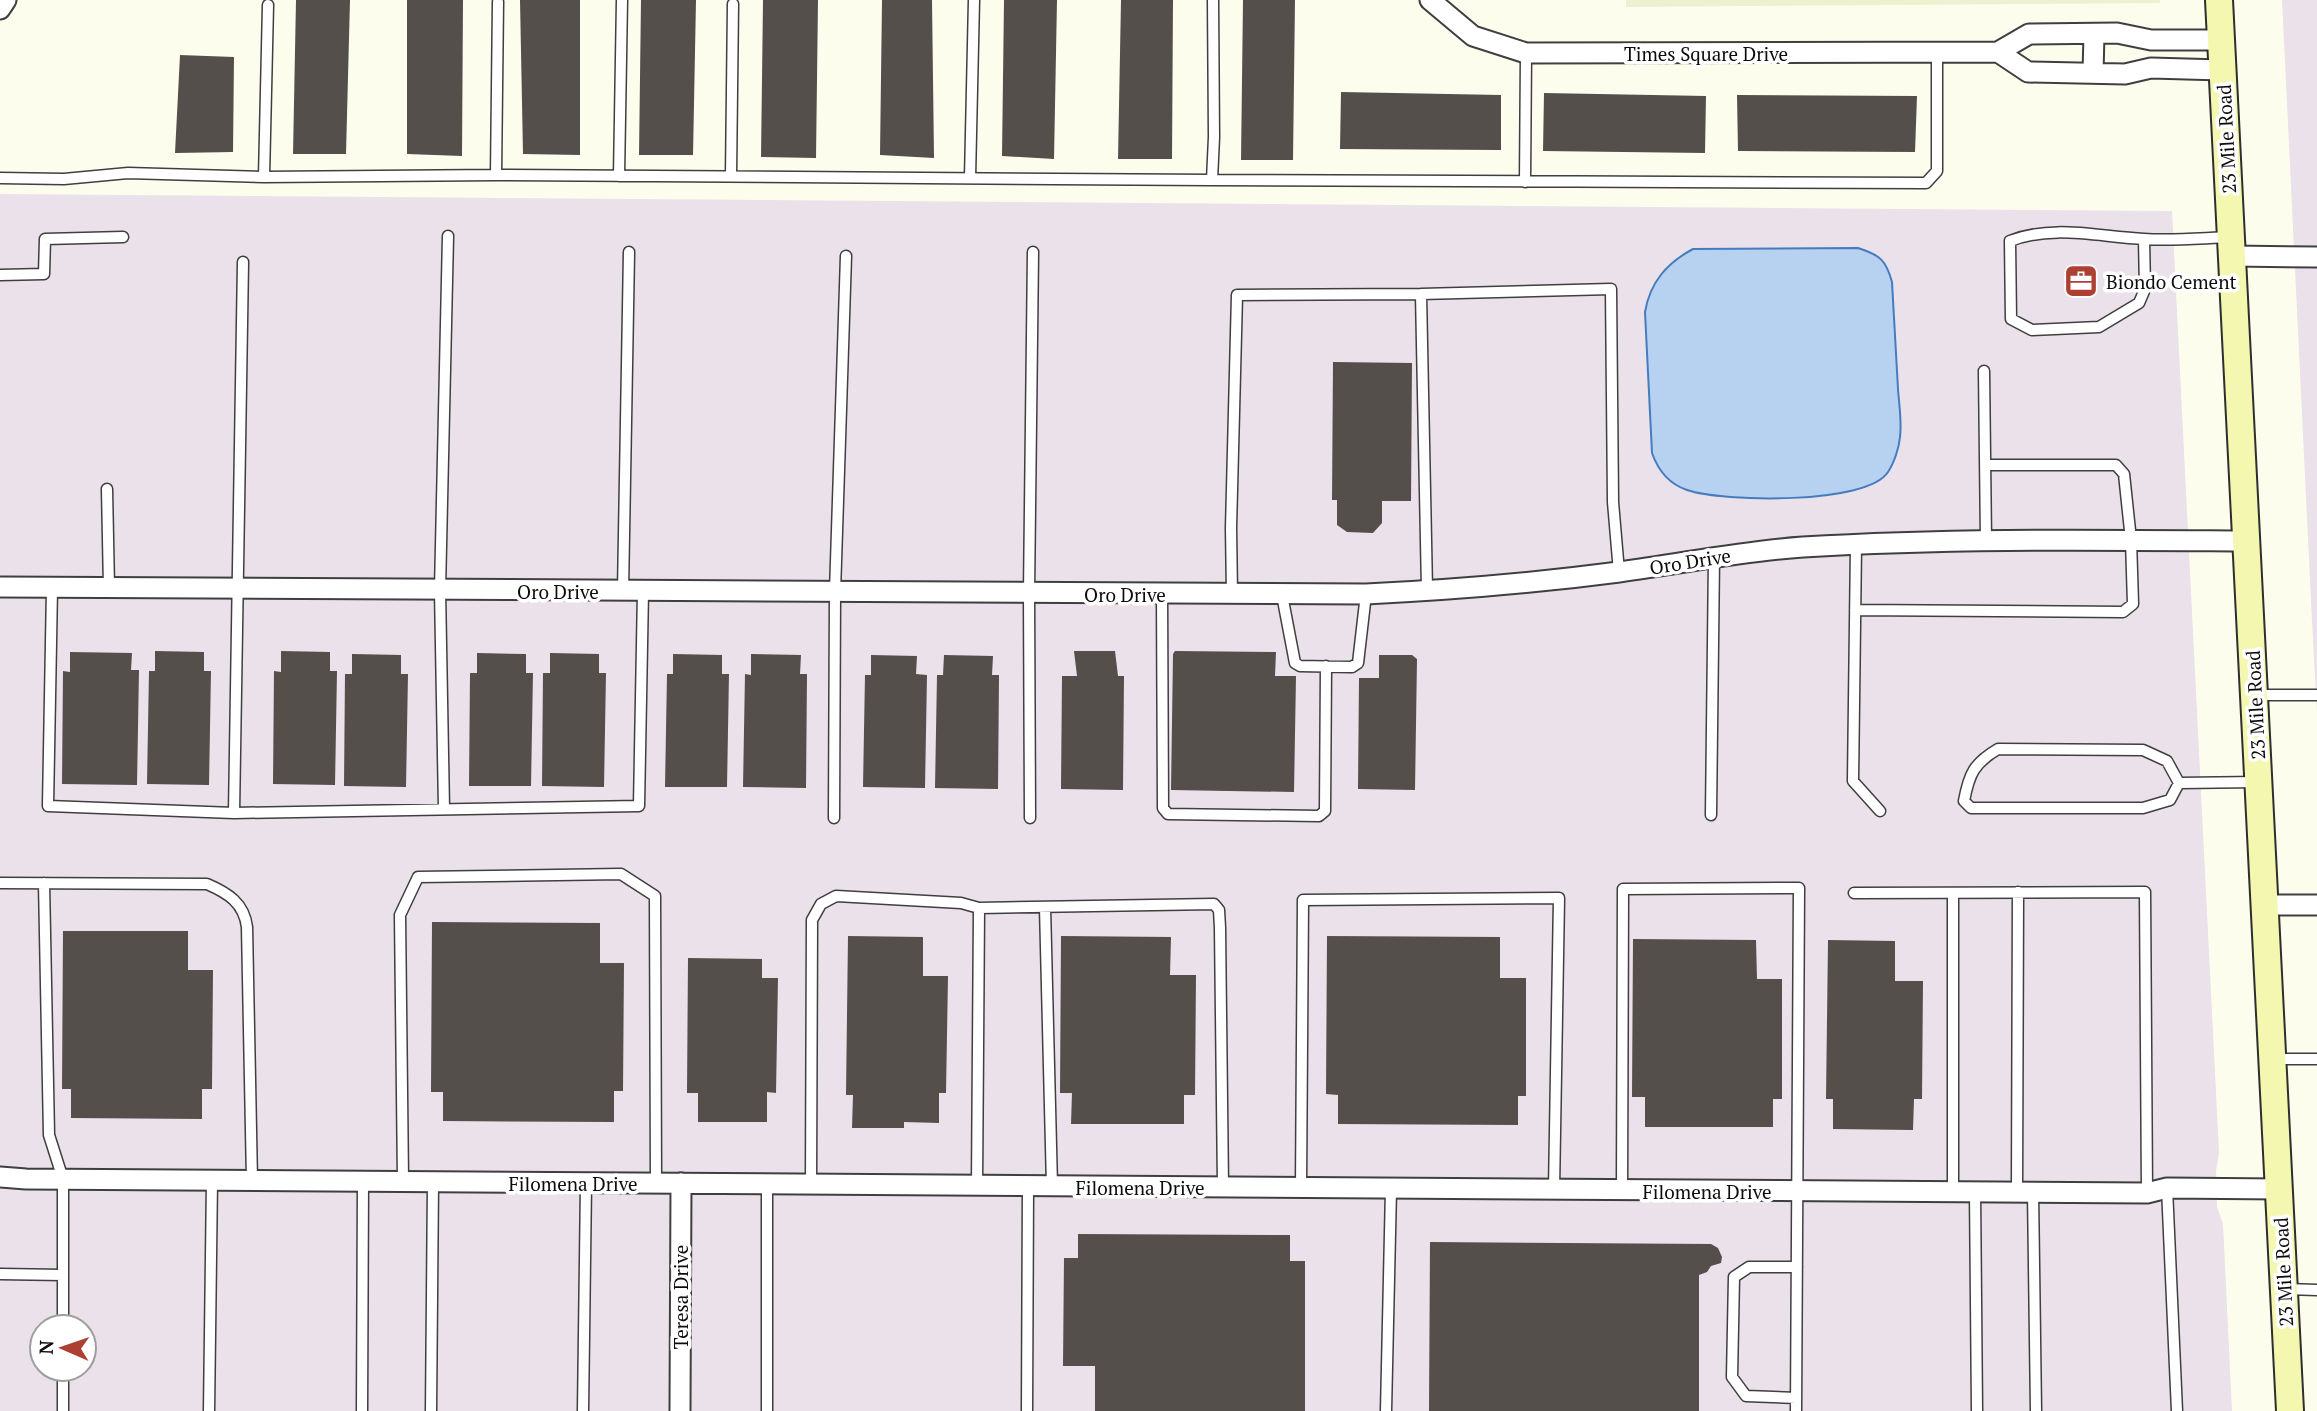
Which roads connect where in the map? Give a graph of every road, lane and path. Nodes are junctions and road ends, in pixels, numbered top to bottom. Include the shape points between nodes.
1 (6, 0) edge
2 (622, 0) edge
3 (974, 0) edge
4 (1213, 0) edge
5 (1430, 0) edge
6 (2219, 0) edge
7 (498, 2) dead end
8 (733, 4) dead end
9 (268, 5) dead end
10 (0, 9) edge
11 (2094, 34) junction
12 (2221, 40) junction
13 (1998, 52) junction
14 (1526, 53) junction
15 (1937, 53) junction
16 (2222, 70) junction
17 (2093, 73) junction
18 (496, 175) junction
19 (619, 176) junction
20 (731, 176) junction
21 (264, 177) junction
22 (0, 178) edge
23 (970, 178) junction
24 (1212, 180) junction
25 (1525, 182) junction
26 (448, 236) dead end
27 (123, 237) dead end
28 (2144, 239) junction
29 (2232, 247) junction
30 (1033, 251) dead end
31 (629, 252) dead end
32 (846, 256) dead end
33 (2317, 257) edge
34 (243, 262) dead end
35 (0, 275) edge
36 (1421, 294) junction
37 (1984, 371) dead end
38 (1985, 465) junction
39 (107, 489) dead end
40 (2131, 540) junction
41 (1986, 541) junction
42 (2248, 541) junction
43 (1856, 545) junction
44 (1714, 558) junction
45 (1619, 572) junction
46 (0, 587) edge
47 (52, 588) junction
48 (109, 588) junction
49 (237, 589) junction
50 (440, 590) junction
51 (1427, 590) junction
52 (623, 591) junction
53 (643, 591) junction
54 (835, 592) junction
55 (1029, 593) junction
56 (1162, 594) junction
57 (1232, 594) junction
58 (1366, 594) junction
59 (1282, 595) junction
60 (1855, 610) junction
61 (1326, 666) junction
62 (2254, 695) junction
63 (2317, 695) edge
64 (2258, 782) junction
65 (2179, 783) junction
66 (444, 809) junction
67 (1880, 811) dead end
68 (234, 813) junction
69 (1711, 816) dead end
70 (834, 818) dead end
71 (1030, 818) dead end
72 (0, 883) edge
73 (44, 883) junction
74 (2018, 892) junction
75 (1854, 893) dead end
76 (1953, 893) junction
77 (2264, 905) junction
78 (2317, 905) edge
79 (1045, 907) junction
80 (979, 908) junction
81 (2273, 1059) junction
82 (2317, 1059) edge
83 (0, 1177) edge
84 (63, 1179) junction
85 (212, 1180) junction
86 (252, 1181) junction
87 (363, 1181) junction
88 (403, 1181) junction
89 (433, 1182) junction
90 (586, 1183) junction
91 (656, 1183) junction
92 (681, 1183) junction
93 (767, 1184) junction
94 (811, 1184) junction
95 (977, 1185) junction
96 (1028, 1186) junction
97 (1052, 1186) junction
98 (1223, 1187) junction
99 (1301, 1188) junction
100 (2167, 1188) junction
101 (1391, 1189) junction
102 (2280, 1189) junction
103 (1554, 1190) junction
104 (1622, 1190) junction
105 (1975, 1191) junction
106 (2025, 1191) junction
107 (1797, 1192) junction
108 (1952, 1192) junction
109 (2147, 1193) junction
110 (1797, 1267) junction
111 (0, 1274) edge
112 (64, 1275) junction
113 (2284, 1289) junction
114 (2317, 1290) edge
115 (63, 1313) edge
116 (63, 1383) edge
117 (1796, 1398) junction
118 (63, 1411) edge
119 (209, 1411) edge
120 (362, 1411) edge
121 (431, 1411) edge
122 (583, 1411) edge
123 (680, 1411) edge
124 (767, 1411) edge
125 (1027, 1411) edge
126 (1386, 1411) edge
127 (1796, 1411) edge
128 (1977, 1411) edge
129 (2036, 1411) edge
130 (2177, 1411) edge
131 (2290, 1411) edge

1 - 10 street
2 - 19 lane
3 - 23 lane
4 - 24 lane
5 - 14 street, Times Square Drive via 1473,36
6 - 12 main road, 23 Mile Road
7 - 18 lane
8 - 20 lane
9 - 21 lane
11 - 12 street, Times Square Drive
11 - 13 street, Times Square Drive via 2029,34
11 - 17 street
12 - 16 main road, 23 Mile Road
13 - 15 street, Times Square Drive
13 - 17 street via 2028,72
14 - 15 street, Times Square Drive
14 - 25 lane
15 - 25 lane via 1937,171 1926,183
16 - 17 street via 2151,68 2124,74
16 - 29 main road, 23 Mile Road
18 - 19 lane
18 - 21 lane
19 - 20 lane
20 - 23 lane
21 - 22 lane via 128,173 64,180
23 - 24 lane
24 - 25 lane
26 - 50 lane
27 - 35 lane via 45,239 44,274
28 - 28 lane via 2090,232 2028,234 2010,241 2011,319 2032,330 2099,327 2139,303 2146,289
28 - 29 lane
29 - 33 street
29 - 42 main road, 23 Mile Road
30 - 55 lane
31 - 52 lane
32 - 54 lane
34 - 49 lane
36 - 45 lane via 1611,289 1613,502
36 - 51 lane
36 - 57 lane via 1237,295
37 - 38 lane
38 - 40 lane via 2116,465 2123,474
38 - 41 lane
39 - 48 lane
40 - 41 street, Oro Drive
40 - 42 street, Oro Drive
40 - 60 lane via 2133,604 2123,612
41 - 43 street, Oro Drive
42 - 62 main road, 23 Mile Road
43 - 44 street, Oro Drive
43 - 60 lane
44 - 45 street, Oro Drive
44 - 69 lane
45 - 51 street, Oro Drive
46 - 47 street, Oro Drive
47 - 48 street, Oro Drive
47 - 68 lane via 48,806
48 - 49 street, Oro Drive
49 - 50 street, Oro Drive
49 - 68 lane
50 - 52 street, Oro Drive
50 - 66 lane
51 - 58 street, Oro Drive
52 - 53 street, Oro Drive
53 - 54 street, Oro Drive
53 - 66 lane via 639,806
54 - 55 street, Oro Drive
54 - 70 lane
55 - 56 street, Oro Drive
55 - 71 lane
56 - 57 street, Oro Drive
56 - 61 lane via 1163,808 1168,814 1320,816 1325,811
57 - 59 street, Oro Drive
58 - 59 street, Oro Drive
58 - 61 lane via 1358,663
59 - 61 lane via 1295,663
60 - 67 lane via 1853,781
62 - 63 lane
62 - 64 main road, 23 Mile Road
64 - 65 lane
64 - 77 main road, 23 Mile Road
65 - 65 lane via 2170,800 2143,808 1971,807 1964,801 1968,779 1981,759 1998,748 2143,750 2167,761
66 - 68 lane
72 - 73 lane
73 - 84 lane via 49,1135
73 - 86 lane via 207,884 240,905 247,927
74 - 76 lane
74 - 106 lane
74 - 109 lane via 2145,892
75 - 76 lane
76 - 108 lane
77 - 78 street
77 - 81 main road, 23 Mile Road
79 - 80 lane
79 - 97 lane
79 - 98 lane via 1206,903 1219,910
80 - 94 lane via 836,896 821,904 812,920 811,937
80 - 95 lane
81 - 82 lane
81 - 102 main road, 23 Mile Road
83 - 84 street, Filomena Drive
84 - 85 street, Filomena Drive
84 - 112 lane
85 - 86 street, Filomena Drive
85 - 119 lane
86 - 87 street, Filomena Drive
87 - 88 street, Filomena Drive
87 - 120 lane
88 - 89 street, Filomena Drive
88 - 91 lane via 400,915 418,877 621,874 655,896
89 - 90 street, Filomena Drive
89 - 121 lane
90 - 91 street, Filomena Drive
90 - 122 lane
91 - 92 street, Filomena Drive
92 - 93 street, Filomena Drive
92 - 123 street, Teresa Drive
93 - 94 street, Filomena Drive
93 - 124 lane
94 - 95 street, Filomena Drive
95 - 96 street, Filomena Drive
96 - 97 street, Filomena Drive
96 - 125 lane
97 - 98 street, Filomena Drive
98 - 99 street, Filomena Drive
99 - 101 street, Filomena Drive
99 - 103 lane via 1303,900 1559,898
100 - 102 street, Filomena Drive
100 - 109 street, Filomena Drive
100 - 130 lane
101 - 103 street, Filomena Drive
101 - 126 lane
102 - 113 main road, 23 Mile Road
103 - 104 street, Filomena Drive
104 - 107 street, Filomena Drive
104 - 107 lane via 1623,889 1799,888
105 - 106 street, Filomena Drive
105 - 108 street, Filomena Drive
105 - 128 lane
106 - 109 street, Filomena Drive
106 - 129 lane
107 - 108 street, Filomena Drive
107 - 110 lane
110 - 117 lane
110 - 117 lane via 1749,1267 1734,1278 1732,1377 1746,1396
111 - 112 lane
112 - 115 lane
113 - 114 lane
113 - 131 main road, 23 Mile Road
116 - 118 lane
117 - 127 lane

